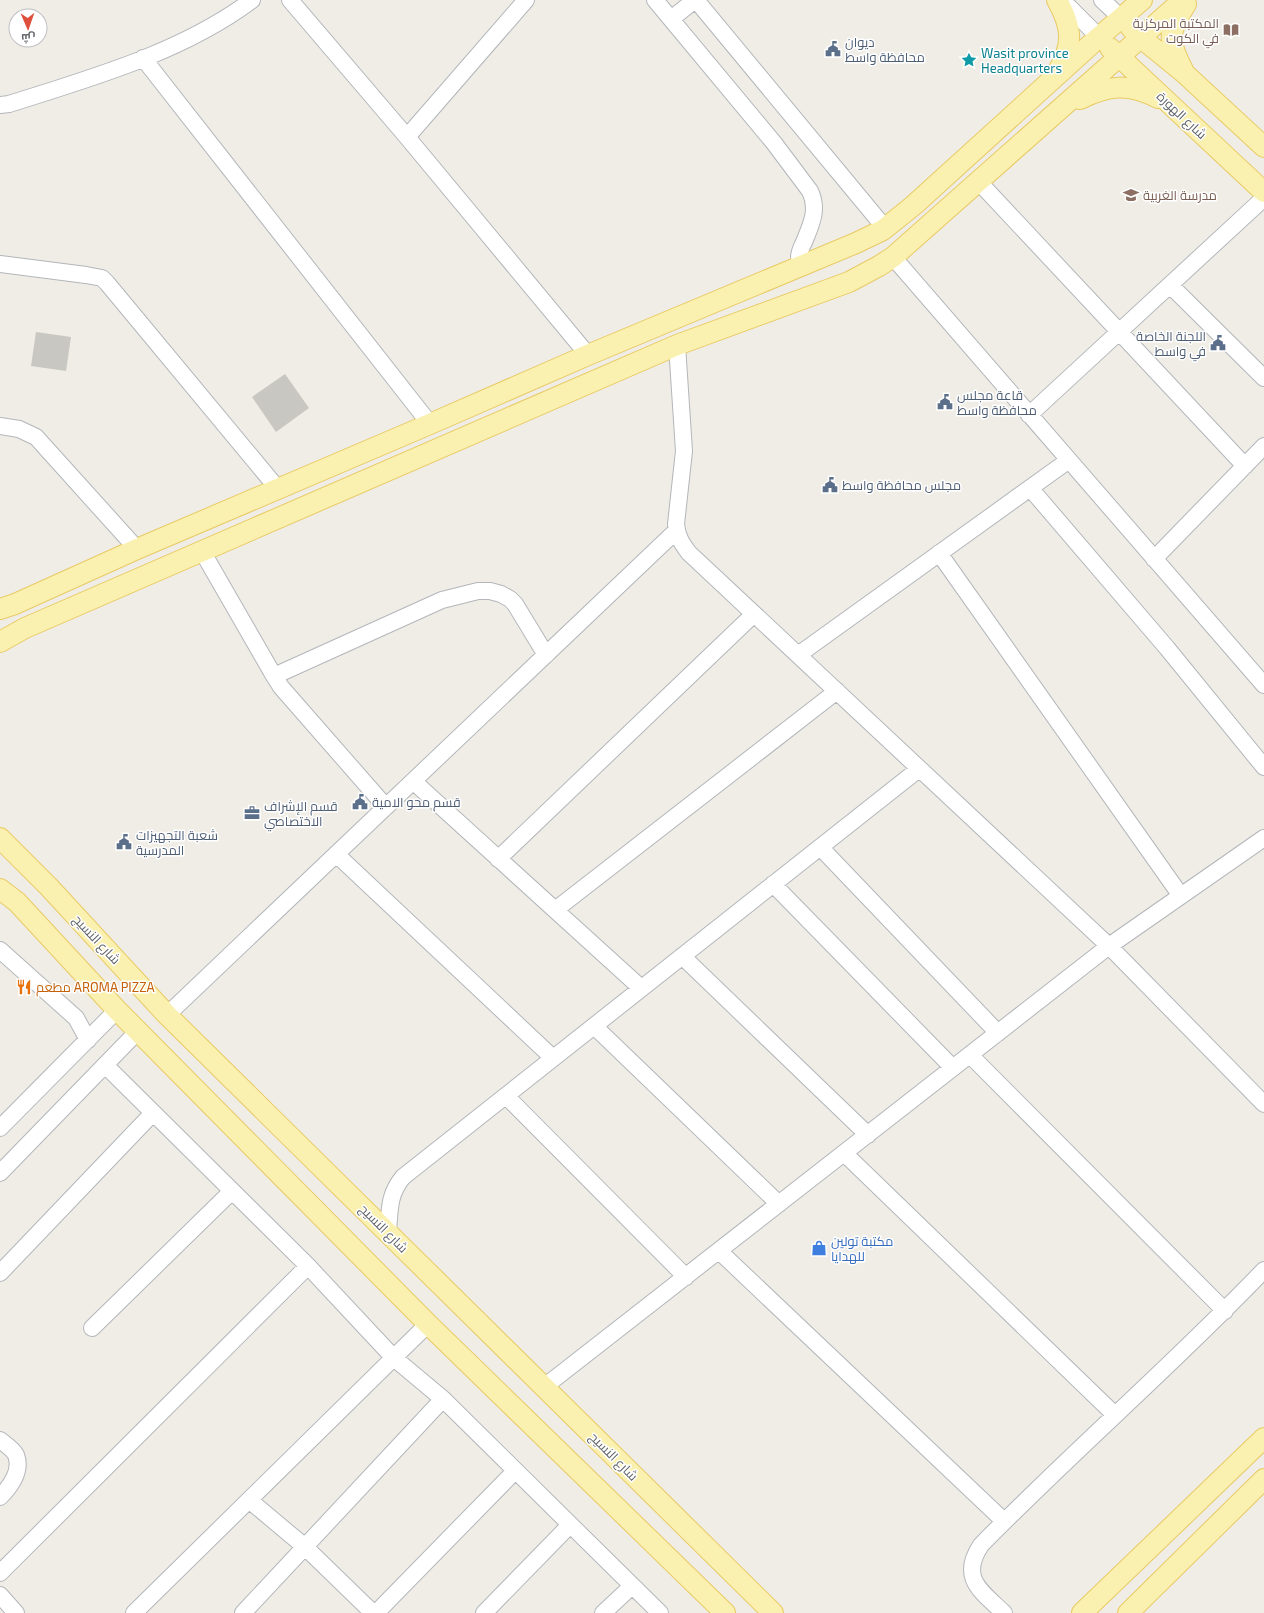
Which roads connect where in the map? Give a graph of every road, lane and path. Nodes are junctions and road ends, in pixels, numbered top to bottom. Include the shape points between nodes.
1 (252, 0) edge
2 (290, 0) edge
3 (526, 0) edge
4 (655, 0) edge
5 (696, 0) edge
6 (1057, 0) edge
7 (1062, 0) edge
8 (1102, 0) edge
9 (1142, 0) edge
10 (1183, 0) edge
11 (1188, 0) edge
12 (1121, 18) junction
13 (671, 19) junction
14 (1099, 37) junction
15 (1140, 37) junction
16 (1120, 57) junction
17 (143, 58) junction
18 (1184, 72) junction
19 (1054, 78) junction
20 (0, 105) edge
21 (1172, 105) junction
22 (1064, 106) junction
23 (407, 137) junction
24 (1264, 146) edge
25 (978, 182) junction
26 (1264, 192) edge
27 (1264, 198) edge
28 (885, 228) junction
29 (830, 254) junction
30 (892, 257) junction
31 (0, 264) edge
32 (802, 266) junction
33 (1170, 286) junction
34 (835, 287) junction
35 (1120, 332) junction
36 (677, 345) junction
37 (588, 355) junction
38 (1264, 378) edge
39 (1030, 415) junction
40 (430, 424) junction
41 (0, 426) edge
42 (1264, 446) edge
43 (360, 454) junction
44 (1069, 460) junction
45 (1245, 466) junction
46 (372, 477) junction
47 (1030, 488) junction
48 (278, 489) junction
49 (676, 531) junction
50 (137, 549) junction
51 (202, 551) junction
52 (939, 553) junction
53 (1154, 559) junction
54 (0, 609) edge
55 (754, 614) junction
56 (0, 642) edge
57 (546, 655) junction
58 (798, 655) junction
59 (274, 676) junction
60 (1264, 685) edge
61 (836, 691) junction
62 (1264, 767) edge
63 (919, 769) junction
64 (413, 781) junction
65 (386, 807) junction
66 (0, 838) edge
67 (1264, 838) edge
68 (820, 846) junction
69 (336, 854) junction
70 (498, 858) junction
71 (773, 884) junction
72 (0, 889) edge
73 (1181, 896) junction
74 (555, 910) junction
75 (1109, 946) junction
76 (0, 950) edge
77 (682, 956) junction
78 (641, 988) junction
79 (117, 1010) junction
80 (167, 1015) junction
81 (594, 1026) junction
82 (138, 1031) junction
83 (998, 1033) junction
84 (88, 1040) junction
85 (970, 1055) junction
86 (553, 1058) junction
87 (105, 1065) junction
88 (953, 1068) junction
89 (506, 1096) junction
90 (1264, 1104) edge
91 (153, 1113) junction
92 (0, 1128) edge
93 (868, 1135) junction
94 (844, 1153) junction
95 (0, 1173) edge
96 (232, 1191) junction
97 (779, 1204) junction
98 (388, 1232) junction
99 (719, 1251) junction
100 (308, 1266) junction
101 (1264, 1270) edge
102 (0, 1274) edge
103 (686, 1277) junction
104 (1225, 1311) junction
105 (428, 1324) junction
106 (92, 1328) dead end
107 (394, 1358) junction
108 (544, 1387) junction
109 (443, 1399) junction
110 (1115, 1414) junction
111 (1264, 1438) edge
112 (0, 1440) edge
113 (516, 1471) junction
114 (1264, 1479) edge
115 (0, 1497) edge
116 (249, 1500) junction
117 (1004, 1521) junction
118 (570, 1525) junction
119 (304, 1546) junction
120 (0, 1573) edge
121 (632, 1586) junction
122 (0, 1595) edge
123 (16, 1613) edge
124 (134, 1613) edge
125 (243, 1613) edge
126 (374, 1613) edge
127 (484, 1613) edge
128 (603, 1613) edge
129 (660, 1613) edge
130 (725, 1613) edge
131 (774, 1613) edge
132 (1004, 1613) edge
133 (1082, 1613) edge
134 (1128, 1613) edge

1 - 17 street via 221,21
2 - 23 street
3 - 23 street
4 - 13 street
5 - 13 street
5 - 28 street
6 - 19 main road via 1066,16 1070,34 1065,59
7 - 14 street
8 - 12 street
9 - 12 main road
10 - 15 main road
11 - 18 main road via 1172,30 1173,49
12 - 14 main road
12 - 15 main road
13 - 32 street via 774,143 814,198 813,218 799,257
14 - 16 main road, شارع الهورة
14 - 19 main road
15 - 16 main road
15 - 18 main road
16 - 21 main road, شارع الهورة
16 - 22 main road
17 - 20 street via 71,85
17 - 40 street
18 - 24 main road
19 - 28 main road via 914,205
21 - 22 main road via 1144,91 1116,87 1094,92
21 - 26 main road, شارع الهورة
22 - 25 main road
23 - 37 street
25 - 30 main road
25 - 35 street
27 - 33 street
28 - 29 main road
29 - 32 main road
29 - 34 main road
30 - 34 main road via 864,275
30 - 39 street
31 - 48 street via 102,278
32 - 37 main road
33 - 35 street
33 - 38 street
34 - 36 main road
35 - 39 street
35 - 45 street
36 - 46 main road
36 - 49 street via 684,451
37 - 40 main road
39 - 44 street
40 - 43 main road
41 - 50 street via 19,429 36,437
42 - 45 street
43 - 46 main road
43 - 48 main road
44 - 47 street
44 - 53 street
45 - 53 street
46 - 51 main road
47 - 52 street
47 - 62 street via 1167,648
48 - 50 main road
49 - 55 street via 689,553
49 - 57 street
50 - 54 main road
51 - 56 main road via 25,628
51 - 59 street
52 - 58 street
52 - 73 street
53 - 60 street
55 - 58 street
55 - 70 street
57 - 59 street via 510,599 501,594 478,591 442,600
57 - 64 street
58 - 61 street
59 - 65 street
61 - 63 street
61 - 74 street
63 - 68 street
63 - 75 street
64 - 65 street
64 - 70 street
65 - 69 street
66 - 80 main road, شارع النسيج via 49,887
67 - 73 street
68 - 71 street
68 - 83 street
69 - 80 street
69 - 86 street
70 - 74 street
71 - 77 street
71 - 88 street
72 - 79 main road via 17,902
73 - 75 street
74 - 78 street
75 - 83 street
75 - 90 street
76 - 84 street via 76,1018
77 - 78 street
77 - 93 street
78 - 81 street
79 - 82 main road
79 - 84 street
80 - 98 main road, شارع النسيج
81 - 86 street
81 - 97 street
82 - 87 street
82 - 105 main road
83 - 85 street
84 - 92 street
85 - 88 street
85 - 104 street
86 - 89 street
87 - 91 street
87 - 95 street
88 - 93 street
89 - 98 street via 397,1183 390,1201
89 - 103 street
91 - 96 street
91 - 102 street
93 - 94 street
94 - 97 street
94 - 110 street
96 - 100 street
96 - 106 street
97 - 99 street
98 - 108 main road, شارع النسيج
99 - 103 street
99 - 117 street
100 - 107 street
100 - 120 street
101 - 104 street
103 - 108 street
104 - 110 street
105 - 107 street
105 - 130 main road
107 - 109 street
107 - 116 street
108 - 131 main road, شارع النسيج
109 - 113 street
109 - 119 street
110 - 117 street
111 - 133 main road
112 - 115 street via 13,1451 17,1460 12,1482
113 - 118 street
113 - 126 street
114 - 134 main road
116 - 119 street
116 - 124 street
117 - 132 street via 975,1554 972,1572 978,1587
118 - 121 street
118 - 127 street
119 - 125 street
119 - 126 street
121 - 128 street
121 - 129 street
122 - 123 street

